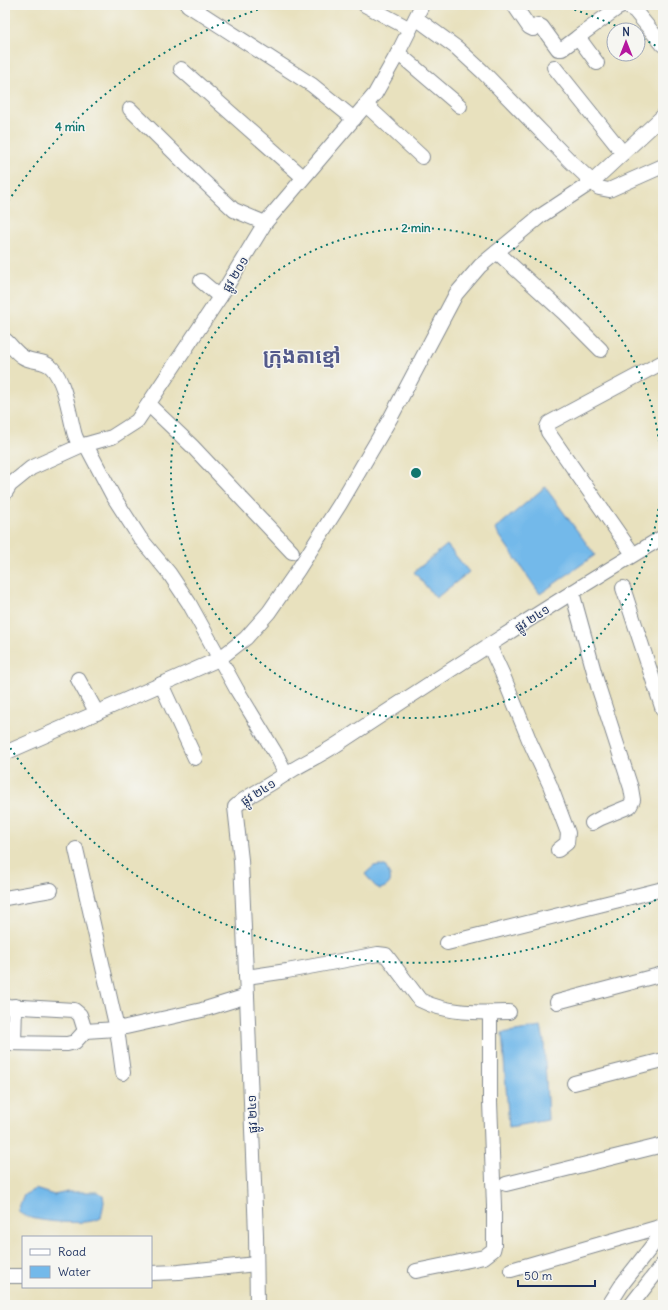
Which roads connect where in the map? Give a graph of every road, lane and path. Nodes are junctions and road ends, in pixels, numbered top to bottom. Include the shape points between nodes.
1 (188, 5) edge
2 (365, 5) edge
3 (422, 5) edge
4 (514, 5) edge
5 (624, 5) edge
6 (413, 24) junction
7 (578, 37) junction
8 (663, 44) edge
9 (398, 53) junction
10 (597, 63) dead end
11 (554, 67) dead end
12 (181, 69) dead end
13 (366, 105) junction
14 (460, 106) dead end
15 (130, 109) dead end
16 (663, 116) edge
17 (354, 119) junction
18 (623, 154) junction
19 (422, 157) dead end
20 (663, 166) edge
21 (303, 177) junction
22 (592, 182) junction
23 (265, 224) junction
24 (497, 252) junction
25 (201, 281) dead end
26 (220, 297) junction
27 (5, 340) edge
28 (602, 350) dead end
29 (663, 362) edge
30 (149, 405) junction
31 (83, 446) junction
32 (5, 493) edge
33 (663, 537) edge
34 (292, 552) dead end
35 (633, 554) junction
36 (623, 588) dead end
37 (572, 592) junction
38 (489, 645) junction
39 (219, 658) junction
40 (78, 678) dead end
41 (161, 684) junction
42 (663, 710) edge
43 (97, 713) junction
44 (5, 754) edge
45 (195, 758) dead end
46 (286, 774) junction
47 (592, 823) dead end
48 (76, 849) dead end
49 (558, 850) dead end
50 (663, 889) edge
51 (51, 890) dead end
52 (5, 898) edge
53 (447, 943) dead end
54 (663, 974) edge
55 (246, 976) junction
56 (247, 996) junction
57 (556, 1002) dead end
58 (10, 1006) edge
59 (509, 1012) dead end
60 (490, 1013) junction
61 (117, 1029) junction
62 (85, 1031) junction
63 (9, 1043) edge
64 (663, 1060) edge
65 (123, 1073) dead end
66 (574, 1083) dead end
67 (663, 1145) edge
68 (506, 1184) dead end
69 (663, 1226) edge
70 (663, 1232) edge
71 (256, 1264) junction
72 (663, 1264) edge
73 (511, 1270) dead end
74 (416, 1271) dead end
75 (152, 1273) edge
76 (7, 1276) dead end
77 (22, 1276) edge
78 (257, 1305) edge
79 (609, 1305) edge
80 (631, 1305) edge

1 - 17 street via 312,85
2 - 6 street
3 - 6 street, ផ្លូវ ២០១
4 - 7 street via 529,27 533,29 538,25 542,28 558,49 562,49
5 - 7 street
5 - 8 street via 635,11
6 - 9 street, ផ្លូវ ២០១
6 - 22 street via 457,48
7 - 10 street
9 - 13 street, ផ្លូវ ២០១
9 - 14 street
11 - 18 street
12 - 21 street
13 - 17 street, ផ្លូវ ២០១
13 - 19 street
15 - 23 street via 234,210
16 - 18 street
17 - 21 street, ផ្លូវ ២០១
18 - 22 street
20 - 22 street via 609,190 599,188
21 - 23 street, ផ្លូវ ២០១
22 - 24 street via 539,217
23 - 26 street, ផ្លូវ ២០១
24 - 28 street
24 - 39 street via 480,266 456,294 391,417 348,491 269,612 246,638
25 - 26 street
26 - 30 street, ផ្លូវ ២០១
27 - 31 street via 22,357 43,362 57,375 74,433
29 - 35 street via 549,423 547,427
30 - 31 street, ផ្លូវ ២០១ via 137,421 112,437
30 - 34 street via 192,446
31 - 32 street, ផ្លូវ ២០១ via 31,468 10,485
31 - 39 street via 140,538 189,603
33 - 35 street, ផ្លូវ ២៤១
35 - 37 street, ផ្លូវ ២៤១
36 - 42 street
37 - 38 street, ផ្លូវ ២៤១
37 - 47 street via 588,655 633,800 630,806
38 - 46 street, ផ្លូវ ២៤១ via 328,750
38 - 49 street via 550,785 568,833 567,842
39 - 41 street
39 - 46 street
40 - 43 street
41 - 43 street
41 - 45 street
43 - 44 street
46 - 55 street, ផ្លូវ ២៤១ via 235,807 241,860
48 - 61 street
50 - 53 street
51 - 52 street
54 - 57 street
55 - 56 street, ផ្លូវ ២៤១
55 - 60 street via 378,954 386,955 420,1000 449,1009
56 - 61 street via 202,1010
56 - 71 street, ផ្លូវ ២៤១
58 - 62 street via 74,1010 80,1016
58 - 63 street
59 - 60 street
60 - 74 street via 493,1250 484,1257
61 - 62 street
61 - 65 street
62 - 63 street via 75,1042 67,1044
64 - 66 street
67 - 68 street
69 - 73 street
70 - 79 street
71 - 75 street
71 - 78 street, ផ្លូវ ២៤១
72 - 80 street
76 - 77 street

